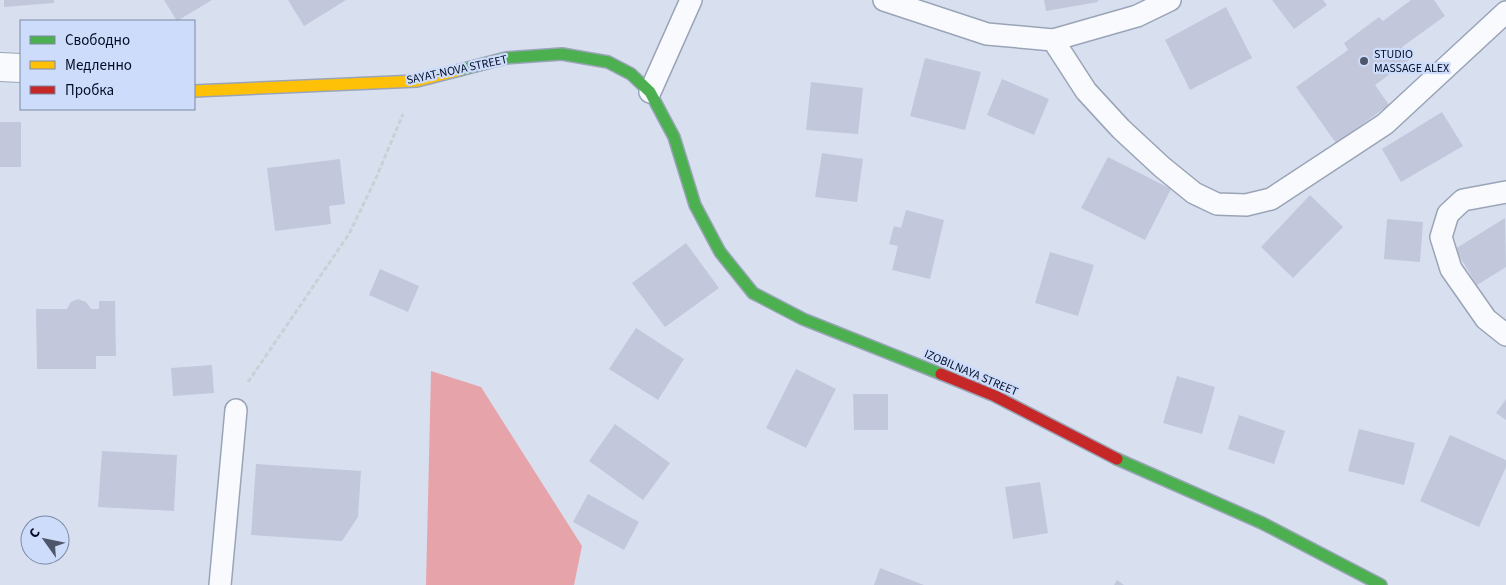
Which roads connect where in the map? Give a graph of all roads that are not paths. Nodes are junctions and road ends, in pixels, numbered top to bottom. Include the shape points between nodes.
1 (691, 0) edge
2 (884, 0) edge
3 (1170, 0) edge
4 (1506, 12) edge
5 (1053, 40) junction
6 (0, 67) edge
7 (20, 68) edge
8 (195, 91) edge
9 (650, 92) junction
10 (1506, 192) edge
11 (1506, 335) edge
12 (236, 410) road end
13 (220, 585) edge
14 (1381, 585) edge

1 - 9 lane
2 - 5 lane via 987,34
3 - 5 lane via 1137,16
4 - 5 lane via 1385,124 1272,199 1246,205 1217,204 1194,193 1162,167 1086,91
6 - 7 street
8 - 9 street, SAYAT-NOVA STREET via 417,81 506,58 562,54 608,62 630,74
9 - 14 street, IZOBILNAYA STREET via 674,136 695,205 720,252 753,293 804,319 995,396 1104,453 1262,523
10 - 11 lane via 1464,200 1448,214 1441,237 1451,269 1486,318
12 - 13 lane

